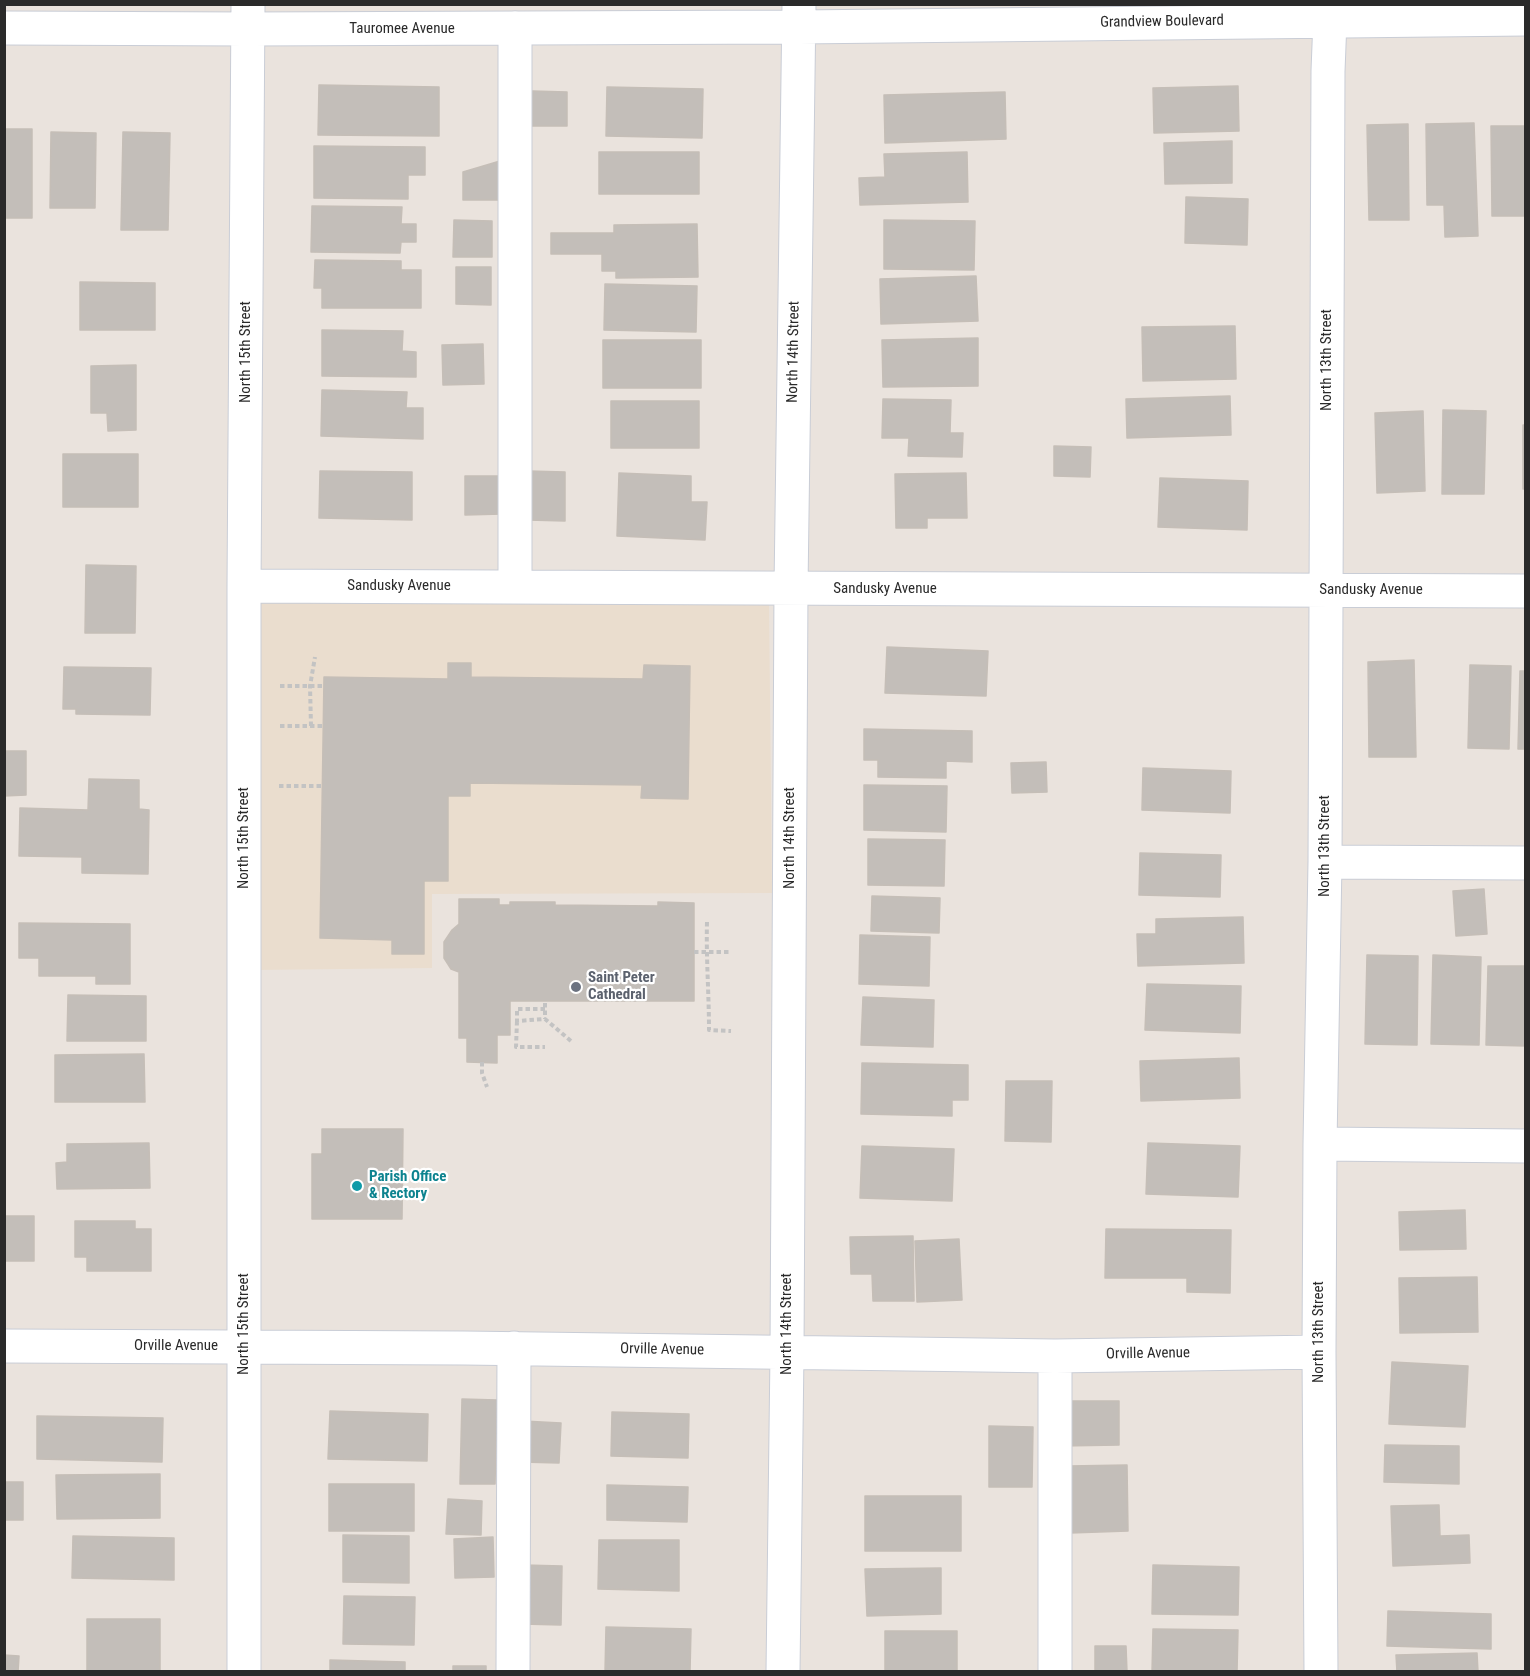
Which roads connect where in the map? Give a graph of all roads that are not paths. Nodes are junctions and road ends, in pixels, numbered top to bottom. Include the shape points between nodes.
1 (799, 16) edge
2 (248, 17) edge
3 (1526, 19) edge
4 (1330, 20) junction
5 (4, 28) edge
6 (515, 28) junction
7 (244, 586) junction
8 (515, 587) junction
9 (791, 588) junction
10 (1325, 590) junction
11 (1526, 591) edge
12 (1325, 862) junction
13 (1526, 863) edge
14 (1320, 1144) junction
15 (1526, 1146) edge
16 (4, 1346) edge
17 (244, 1346) junction
18 (514, 1348) junction
19 (1319, 1352) junction
20 (787, 1353) junction
21 (1055, 1356) junction
22 (244, 1671) edge
23 (513, 1671) edge
24 (783, 1671) edge
25 (1055, 1671) edge
26 (1321, 1671) edge

1 - 4 street, Grandview Boulevard
1 - 6 street, Tauromee Avenue
1 - 9 street, North 14th Street
2 - 5 street, Tauromee Avenue
2 - 6 street, Tauromee Avenue
2 - 7 street, North 15th Street
3 - 4 street, Grandview Boulevard
4 - 10 street, North 13th Street
6 - 8 street
7 - 8 street, Sandusky Avenue
7 - 17 street, North 15th Street
8 - 9 street, Sandusky Avenue
9 - 10 street, Sandusky Avenue
9 - 20 street, North 14th Street
10 - 11 street, Sandusky Avenue
10 - 12 street, North 13th Street
12 - 13 street
12 - 14 street, North 13th Street
14 - 15 street
14 - 19 street, North 13th Street
16 - 17 street, Orville Avenue
17 - 18 street, Orville Avenue
17 - 22 street, North 15th Street
18 - 20 street, Orville Avenue
18 - 23 street
19 - 21 street, Orville Avenue
19 - 26 street, North 13th Street
20 - 21 street, Orville Avenue
20 - 24 street, North 14th Street
21 - 25 street

